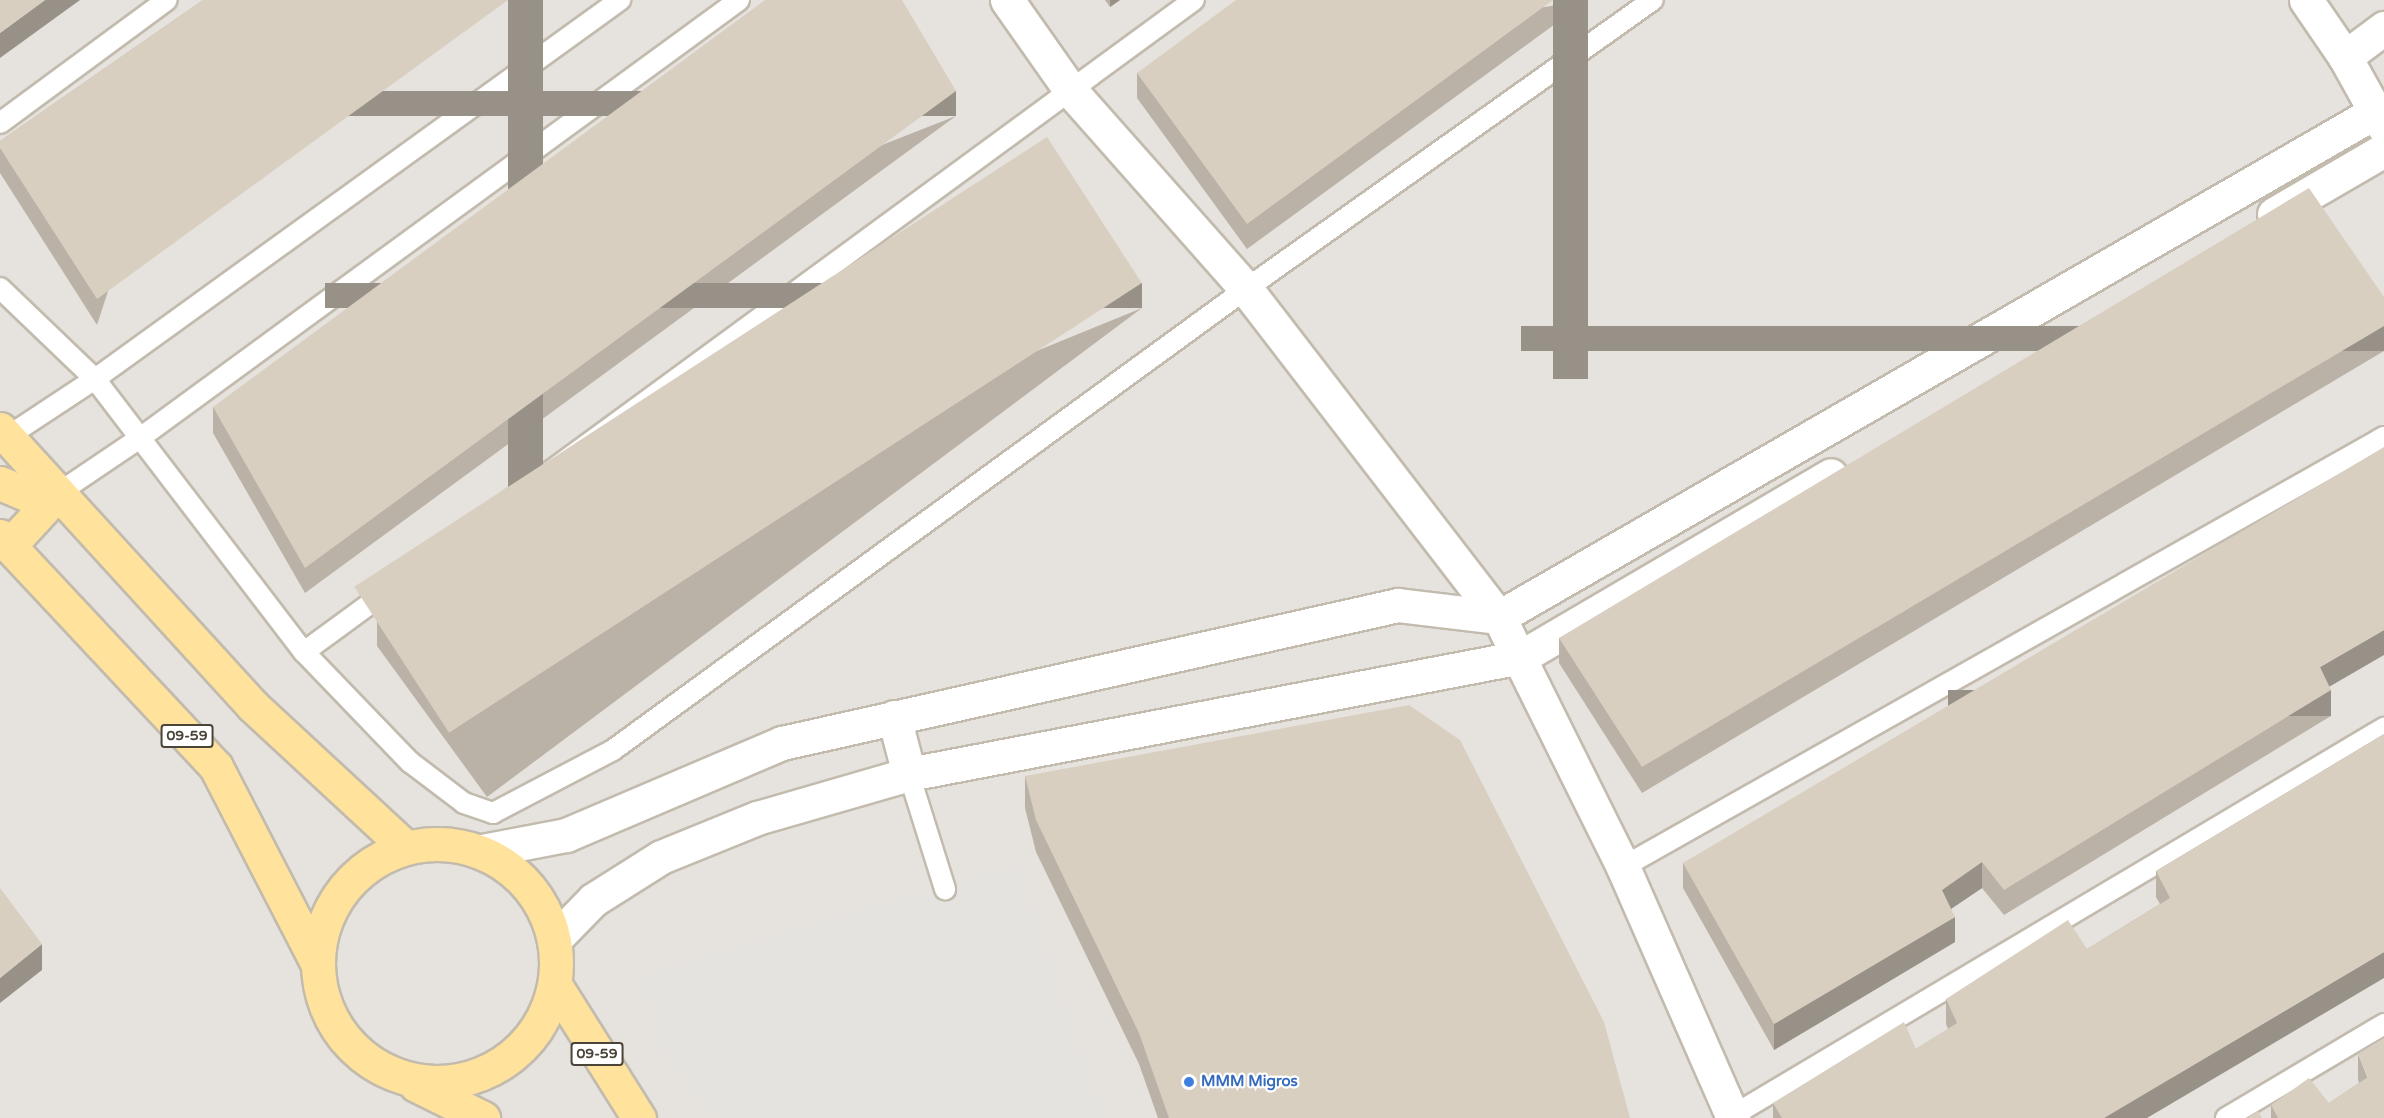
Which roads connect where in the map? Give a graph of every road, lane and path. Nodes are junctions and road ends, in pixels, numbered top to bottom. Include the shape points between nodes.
1 (167, 0) edge
2 (620, 0) edge
3 (739, 0) edge
4 (1007, 0) edge
5 (1194, 0) edge
6 (1653, 0) edge
7 (2306, 0) edge
8 (2384, 28) edge
9 (2344, 57) junction
10 (1071, 91) junction
11 (0, 123) edge
12 (2382, 123) edge
13 (2384, 150) edge
14 (2250, 228) edge
15 (0, 288) edge
16 (1246, 289) junction
17 (95, 380) junction
18 (4, 433) edge
19 (2384, 437) edge
20 (140, 438) junction
21 (1860, 458) edge
22 (0, 483) edge
23 (57, 494) junction
24 (5, 541) edge
25 (1499, 617) junction
26 (304, 652) junction
27 (1521, 657) junction
28 (894, 717) junction
29 (2384, 728) edge
30 (909, 774) junction
31 (405, 847) junction
32 (482, 851) junction
33 (1623, 867) junction
34 (945, 889) dead end
35 (555, 940) junction
36 (316, 961) junction
37 (557, 988) junction
38 (2384, 1024) edge
39 (404, 1079) junction
40 (1732, 1117) edge
41 (483, 1118) edge
42 (639, 1118) edge
43 (2226, 1118) edge

1 - 11 lane
2 - 17 lane
3 - 20 lane
4 - 10 street
5 - 10 lane
6 - 16 lane
7 - 9 street
8 - 9 street
9 - 12 street
10 - 16 street
10 - 26 lane
12 - 25 street
13 - 14 street
15 - 17 lane
16 - 25 street
16 - 26 lane via 613,750 492,813 464,803 410,762
17 - 18 lane
17 - 20 lane
18 - 23 main road
19 - 33 lane
20 - 23 lane
20 - 26 lane
21 - 27 street
22 - 23 main road via 31,496
23 - 24 main road
23 - 31 main road via 253,706
24 - 36 main road, 09-59 via 216,767
25 - 27 street
25 - 28 street via 1398,605
27 - 30 street
27 - 33 street
28 - 30 street
28 - 32 street via 782,743 566,835
29 - 40 lane
30 - 34 lane
30 - 35 street via 757,818 661,857 593,900
31 - 32 main road via 444,843
31 - 36 main road via 370,863 342,889 324,922
32 - 35 main road via 515,873 541,903
33 - 40 street
35 - 37 main road
36 - 39 main road via 322,1000 340,1034 367,1061
37 - 39 main road via 543,1019 519,1052 484,1074 444,1083
37 - 42 main road, 09-59
38 - 43 lane
39 - 41 main road

